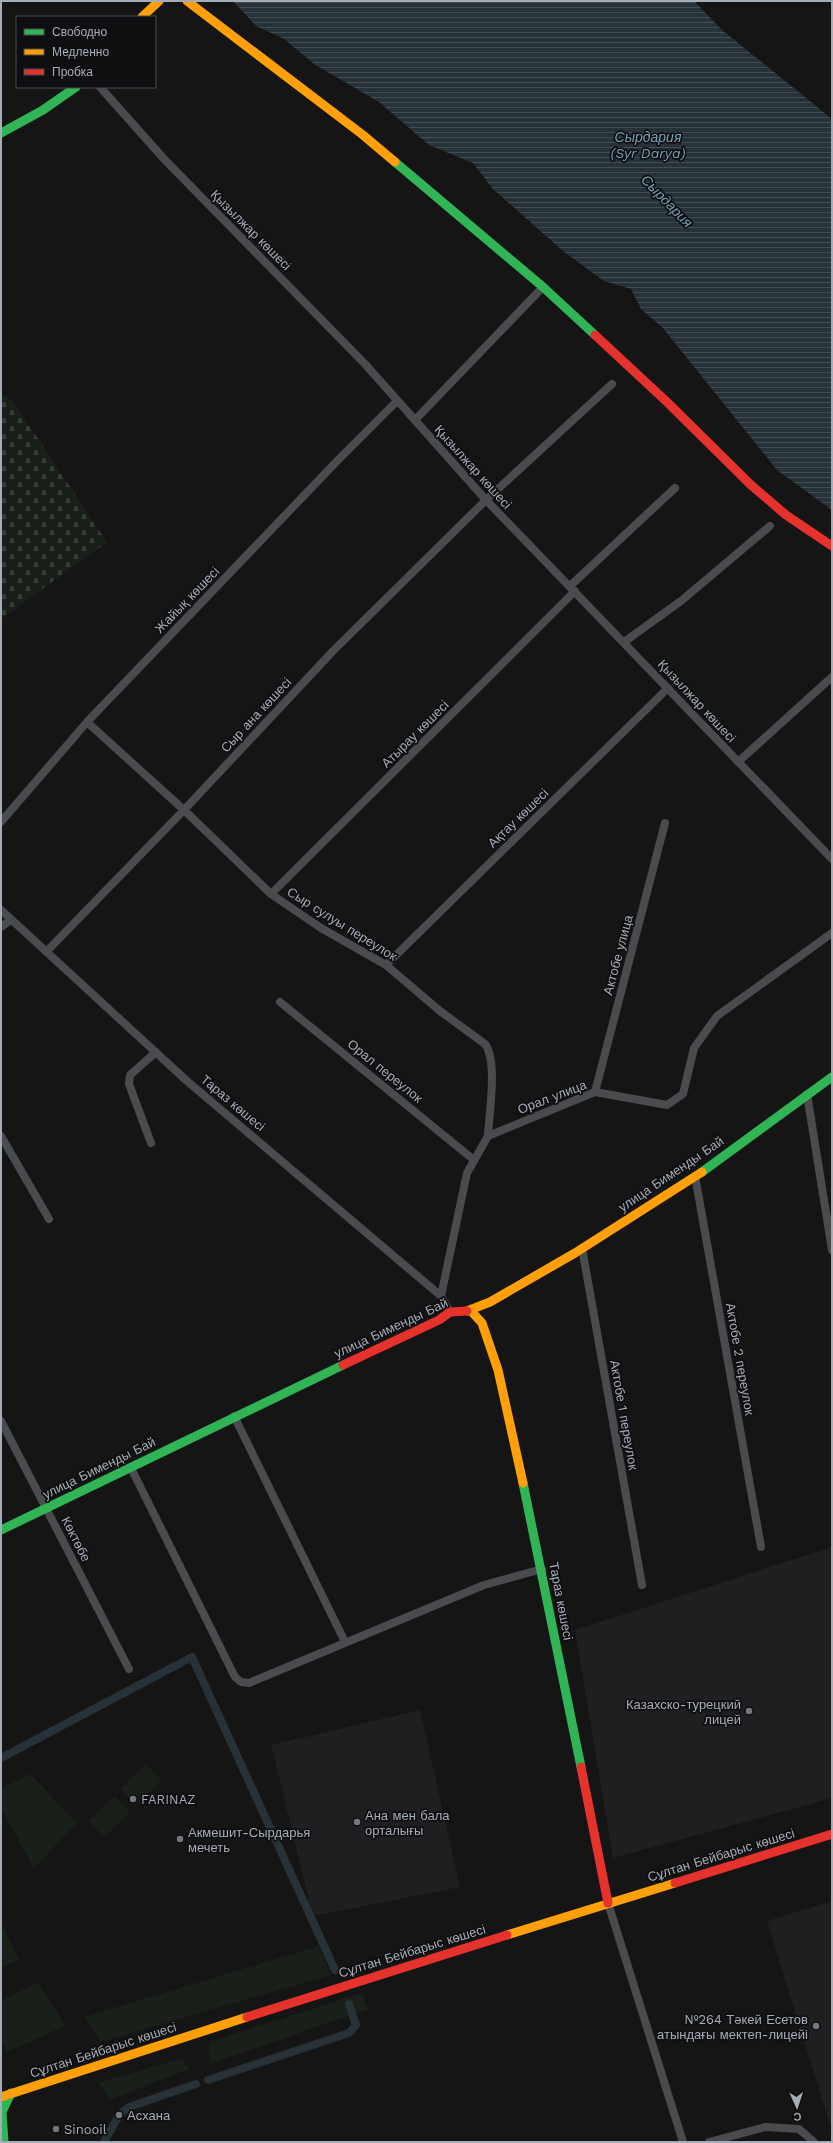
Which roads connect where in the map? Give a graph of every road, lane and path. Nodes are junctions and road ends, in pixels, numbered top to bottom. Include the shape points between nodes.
1 (159, 1) edge
2 (187, 1) edge
3 (143, 16) edge
4 (75, 88) edge
5 (101, 88) edge
6 (1, 133) edge
7 (543, 287) junction
8 (612, 384) dead end
9 (397, 401) junction
10 (415, 420) junction
11 (675, 488) dead end
12 (486, 500) junction
13 (770, 526) dead end
14 (832, 546) edge
15 (573, 588) junction
16 (624, 642) junction
17 (832, 677) edge
18 (668, 688) junction
19 (87, 722) junction
20 (738, 762) junction
21 (184, 810) junction
22 (1, 822) edge
23 (665, 823) dead end
24 (832, 859) edge
25 (271, 894) junction
26 (1, 910) edge
27 (11, 920) junction
28 (1, 927) edge
29 (832, 933) edge
30 (47, 951) junction
31 (386, 965) junction
32 (280, 1002) dead end
33 (156, 1052) junction
34 (832, 1077) edge
35 (595, 1092) junction
36 (807, 1094) junction
37 (1, 1136) edge
38 (488, 1136) junction
39 (151, 1143) dead end
40 (474, 1160) junction
41 (695, 1176) junction
42 (49, 1219) dead end
43 (582, 1248) junction
44 (832, 1250) edge
45 (440, 1296) junction
46 (471, 1311) junction
47 (450, 1312) junction
48 (234, 1416) junction
49 (1, 1421) edge
50 (131, 1468) junction
51 (47, 1508) junction
52 (1, 1530) edge
53 (761, 1547) dead end
54 (542, 1569) junction
55 (642, 1585) dead end
56 (345, 1642) junction
57 (129, 1669) dead end
58 (832, 1834) edge
59 (608, 1903) junction
60 (11, 2093) junction
61 (1, 2096) edge
62 (4, 2142) edge
63 (683, 2142) edge
64 (709, 2142) edge
65 (814, 2142) edge

1 - 3 street
2 - 7 street via 363,135
4 - 6 street via 43,110
5 - 9 street, Қызылжар көшесі via 165,160 365,364
7 - 10 street
7 - 14 street via 751,485 786,516
8 - 12 street, Сыр ана көшесі
9 - 10 street, Қызылжар көшесі
9 - 19 street, Жайық көшесі
10 - 12 street, Қызылжар көшесі
11 - 15 street, Атырау көшесі
12 - 15 street, Қызылжар көшесі
12 - 21 street, Сыр ана көшесі via 333,651
13 - 16 street via 681,600
15 - 16 street, Қызылжар көшесі
15 - 25 street, Атырау көшесі
16 - 18 street, Қызылжар көшесі
17 - 20 street
18 - 20 street, Қызылжар көшесі
18 - 31 street, Ақтау көшесі
19 - 21 street, Сыр сулуы переулок
19 - 22 street, Жайық көшесі
20 - 24 street, Қызылжар көшесі
21 - 25 street, Сыр сулуы переулок
21 - 30 street, Сыр ана көшесі
23 - 35 street, Актобе улица
25 - 31 street, Сыр сулуы переулок via 321,928
26 - 27 street, Тараз көшесі
27 - 28 street
27 - 30 street, Тараз көшесі
29 - 35 street, Орал улица via 717,1016 694,1048 684,1094 667,1105
30 - 33 street, Тараз көшесі
31 - 38 street, Сыр сулуы переулок via 440,1011 479,1038 489,1049 491,1066
32 - 40 street, Орал переулок
33 - 39 street via 130,1075 129,1084
33 - 45 street, Тараз көшесі
34 - 36 street, улица Бименды Бай
35 - 38 street, Орал улица
36 - 41 street, улица Бименды Бай
36 - 44 street
37 - 42 street
38 - 40 street
40 - 45 street via 467,1173
41 - 43 street, улица Бименды Бай
41 - 53 street, Актобе 2 переулок
43 - 46 street, улица Бименды Бай
43 - 55 street, Актобе 1 переулок
45 - 47 street, Тараз көшесі
46 - 47 street, улица Бименды Бай
46 - 54 street, Тараз көшесі via 482,1323 498,1370
47 - 48 street, улица Бименды Бай
48 - 50 street, улица Бименды Бай
48 - 56 street
49 - 51 street, Көктөбе
50 - 51 street, улица Бименды Бай
50 - 56 street via 235,1677 241,1682 249,1683
51 - 52 street, улица Бименды Бай
51 - 57 street, Көктөбе
54 - 56 street via 484,1585
54 - 59 street, Тараз көшесі
58 - 59 street, Сұлтан Бейбарыс көшесі
59 - 60 street, Сұлтан Бейбарыс көшесі
59 - 63 street
60 - 61 street, Сұлтан Бейбарыс көшесі
60 - 62 street via 2,2112
64 - 65 street via 765,2127 799,2129

